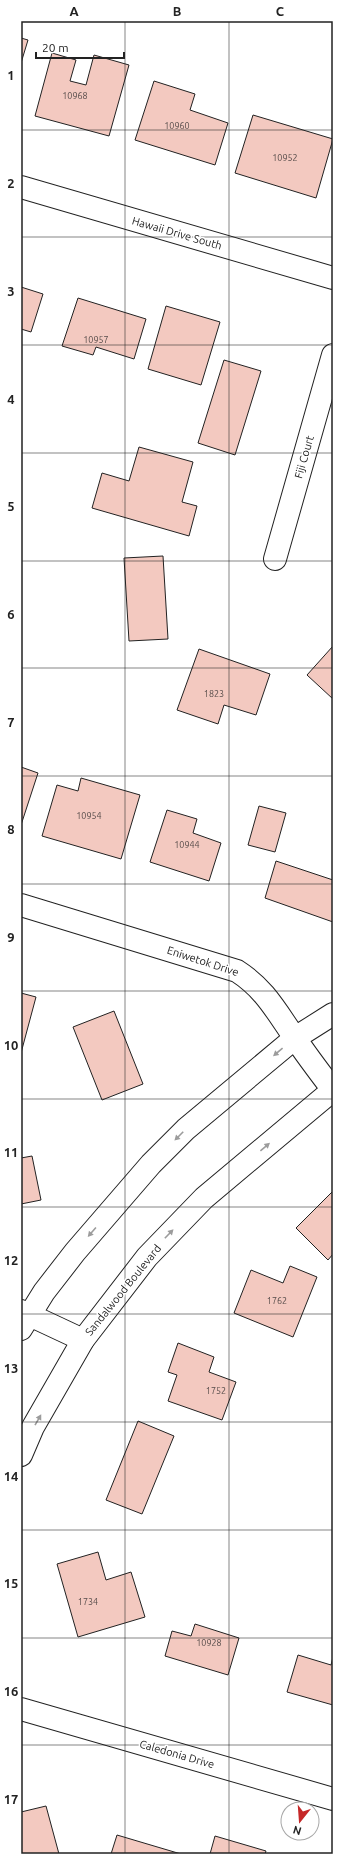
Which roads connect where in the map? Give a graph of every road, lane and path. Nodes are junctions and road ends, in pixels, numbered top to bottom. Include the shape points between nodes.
1 (21, 187) edge
2 (333, 278) edge
3 (333, 355) edge
4 (275, 559) dead end
5 (21, 905) edge
6 (333, 1014) edge
7 (295, 1038) junction
8 (333, 1090) edge
9 (24, 1318) edge
10 (83, 1340) junction
11 (21, 1455) edge
12 (21, 1709) edge
13 (333, 1799) edge

1 - 2 street, Hawaii Drive South
3 - 4 street, Fiji Court
5 - 7 street, Eniwetok Drive via 237,971 267,995
6 - 7 street
7 - 8 street, Eniwetok Drive
7 -> 9 street via 186,1129 151,1164 75,1252
10 -> 8 street, Sandalwood Boulevard via 147,1257 204,1198
9 - 10 street
11 -> 10 street, Sandalwood Boulevard via 33,1427
12 - 13 street, Caledonia Drive

